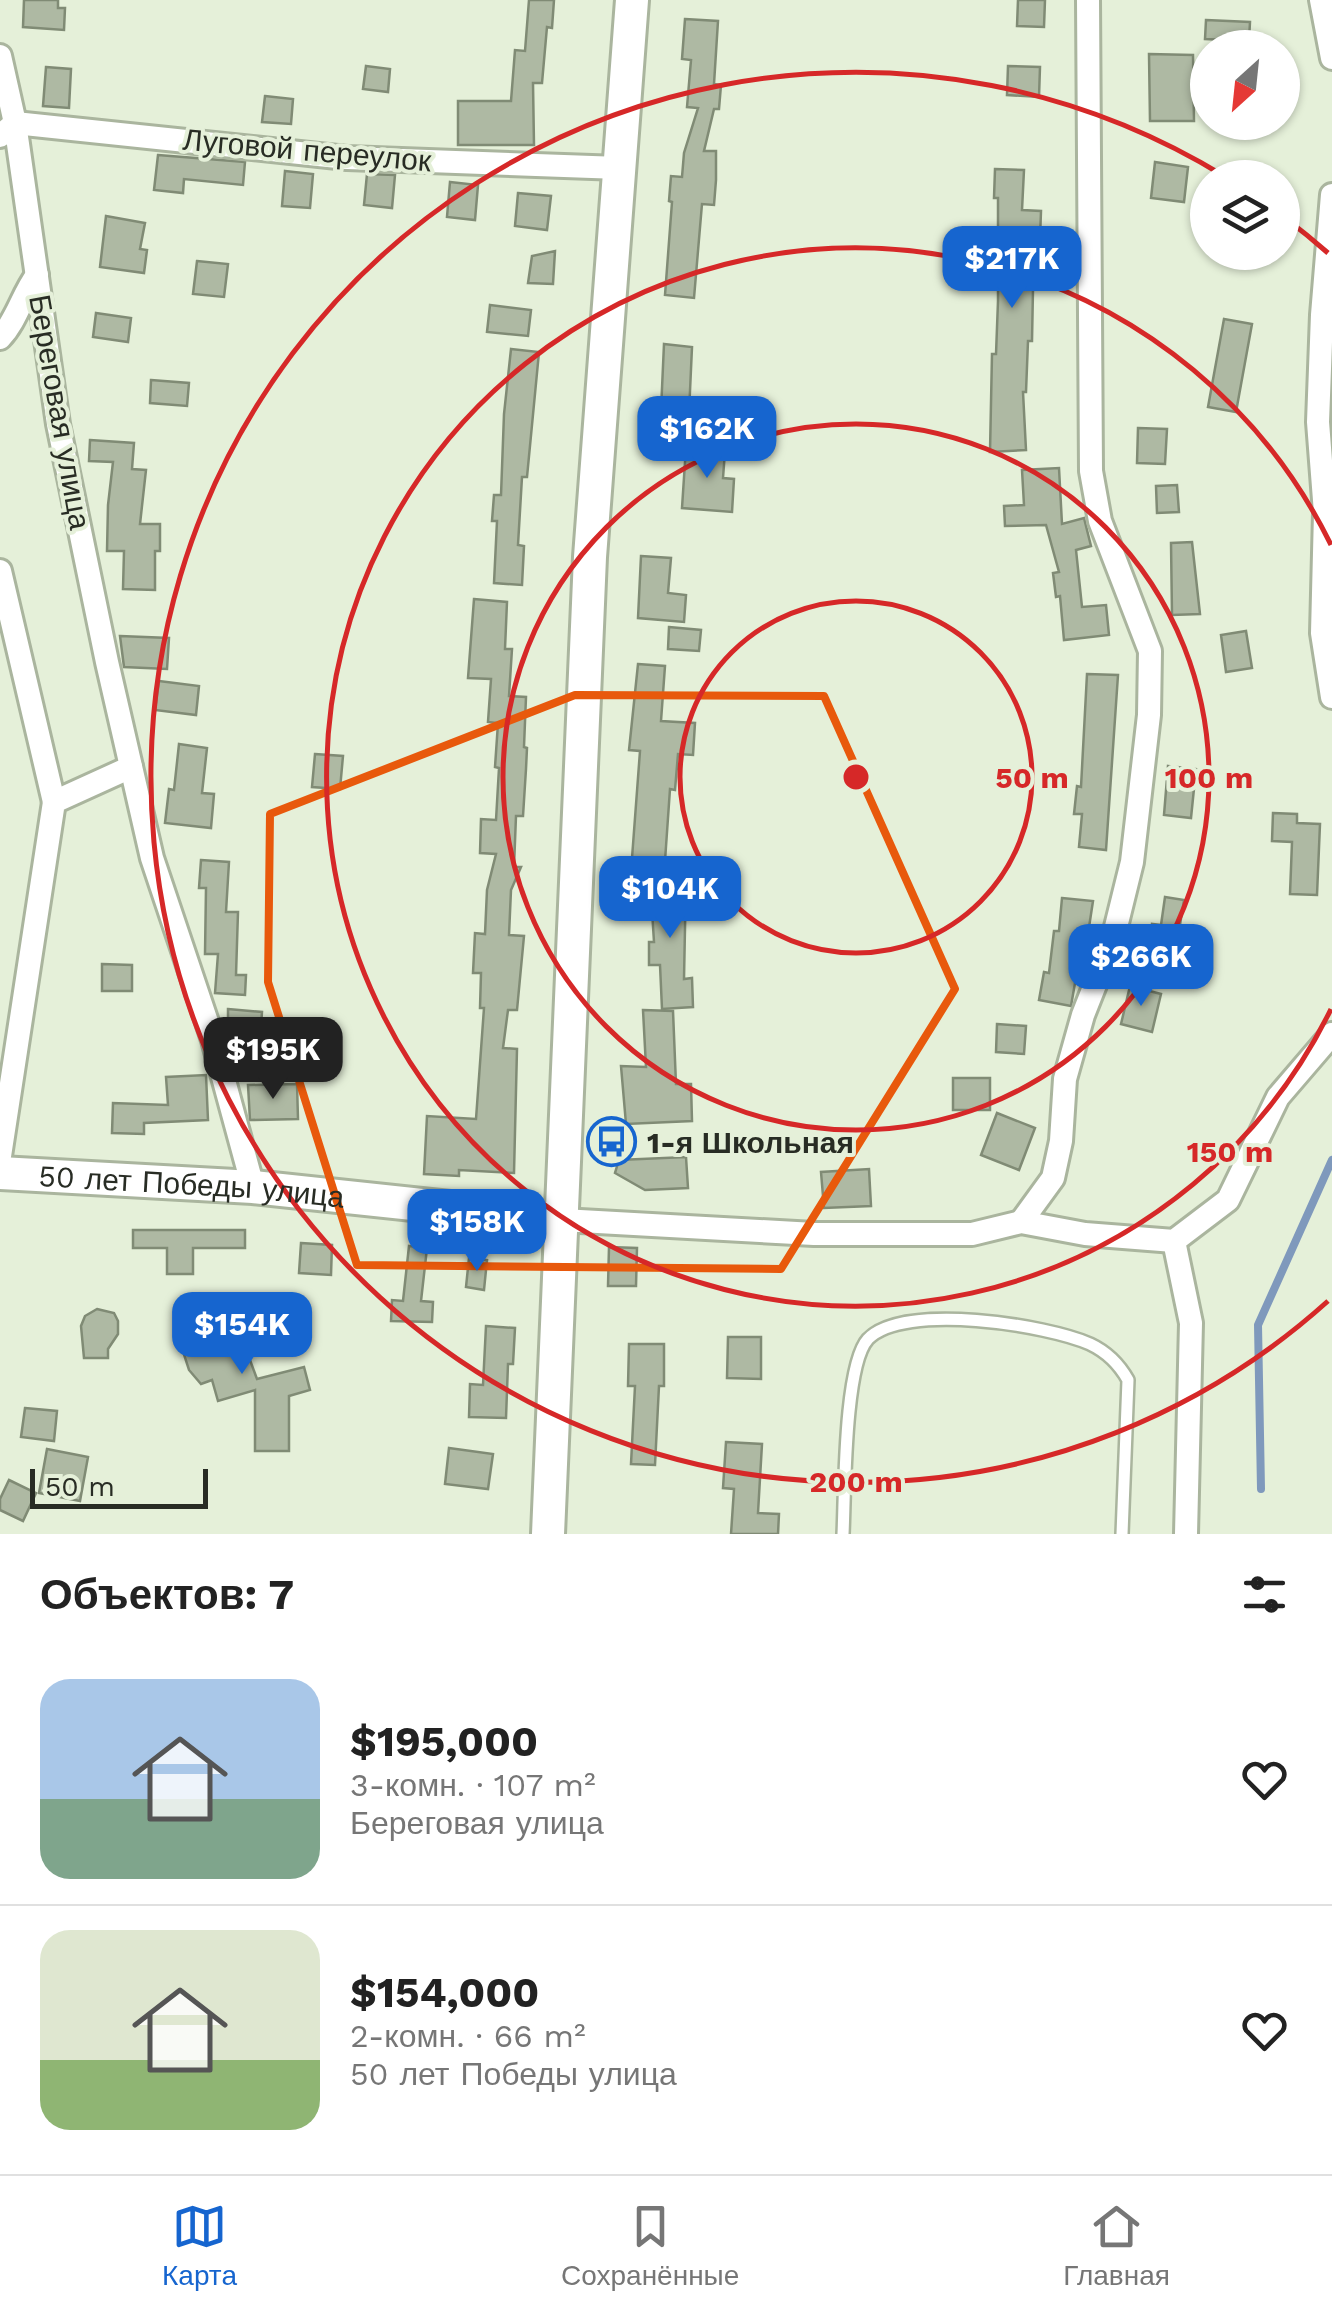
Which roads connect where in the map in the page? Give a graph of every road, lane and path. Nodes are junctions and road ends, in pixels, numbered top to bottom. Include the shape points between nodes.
1 (632, 0) edge
2 (1088, 0) edge
3 (1321, 0) edge
4 (0, 56) edge
5 (1332, 58) edge
6 (8, 130) edge
7 (620, 168) junction
8 (1332, 195) edge
9 (37, 275) junction
10 (0, 338) edge
11 (0, 571) edge
12 (1332, 697) edge
13 (131, 766) junction
14 (54, 802) junction
15 (1332, 1034) edge
16 (0, 1156) edge
17 (0, 1173) edge
18 (253, 1187) junction
19 (562, 1220) junction
20 (1021, 1222) junction
21 (1174, 1241) junction
22 (548, 1534) edge
23 (843, 1534) edge
24 (1122, 1534) edge
25 (1186, 1534) edge

1 - 7 main road
2 - 20 street via 1091,471 1100,521 1150,652 1149,715 1132,862 1114,940 1065,1079 1052,1178
3 - 5 street
4 - 6 street, Береговая улица
6 - 7 street, Луговой переулок via 347,158
6 - 9 street, Береговая улица
7 - 19 main road via 590,557
8 - 12 street via 1318,422 1325,513 1322,634
9 - 10 street
9 - 13 street, Береговая улица via 58,424
11 - 14 street
13 - 14 street
13 - 18 street, Береговая улица via 152,858
14 - 16 street
15 - 21 street via 1278,1097 1228,1200
17 - 18 main road, 50 лет Победы улица
18 - 19 main road, 50 лет Победы улица
19 - 20 street via 814,1234 972,1234
19 - 22 main road
20 - 21 street
21 - 25 street via 1191,1323
23 - 24 lane via 857,1357 869,1338 920,1320 1054,1332 1093,1345 1117,1362 1128,1380

